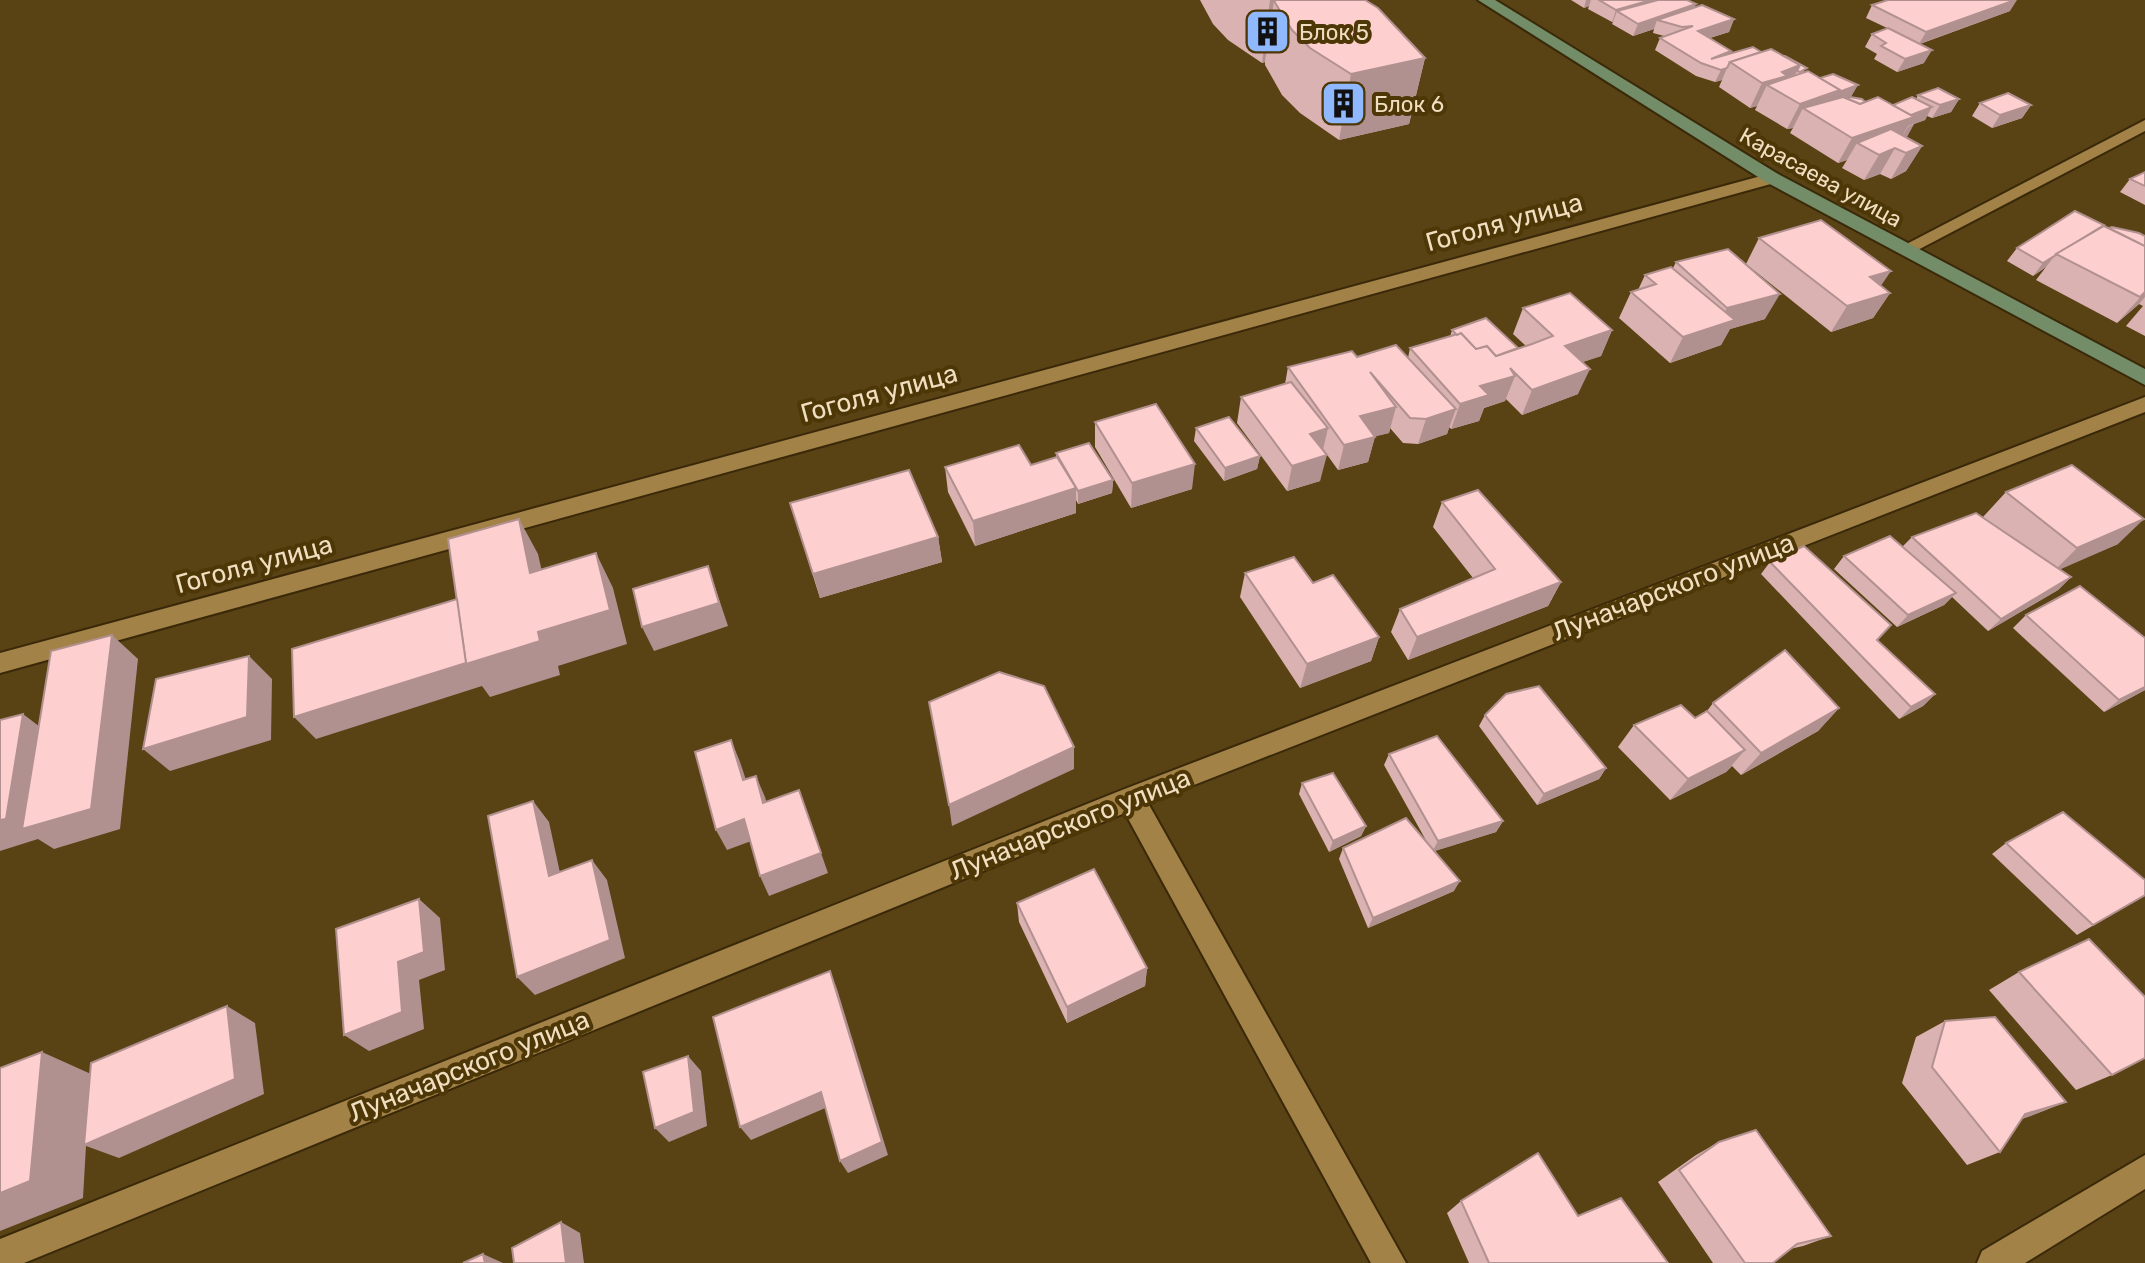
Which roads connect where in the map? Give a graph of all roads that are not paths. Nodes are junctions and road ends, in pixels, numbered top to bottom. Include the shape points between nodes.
1 (1485, 0) edge
2 (2145, 125) edge
3 (1772, 178) junction
4 (1906, 249) junction
5 (2145, 378) edge
6 (2145, 404) edge
7 (0, 663) edge
8 (1131, 798) junction
9 (2145, 1171) edge
10 (0, 1256) edge
11 (1389, 1263) edge
12 (1994, 1263) edge

1 - 3 street, Карасаева улица
2 - 4 street
3 - 4 street, Карасаева улица
3 - 7 street, Гоголя улица
4 - 5 street, Карасаева улица
6 - 8 street, Луначарского улица
8 - 10 street, Луначарского улица
8 - 11 street
9 - 12 street

